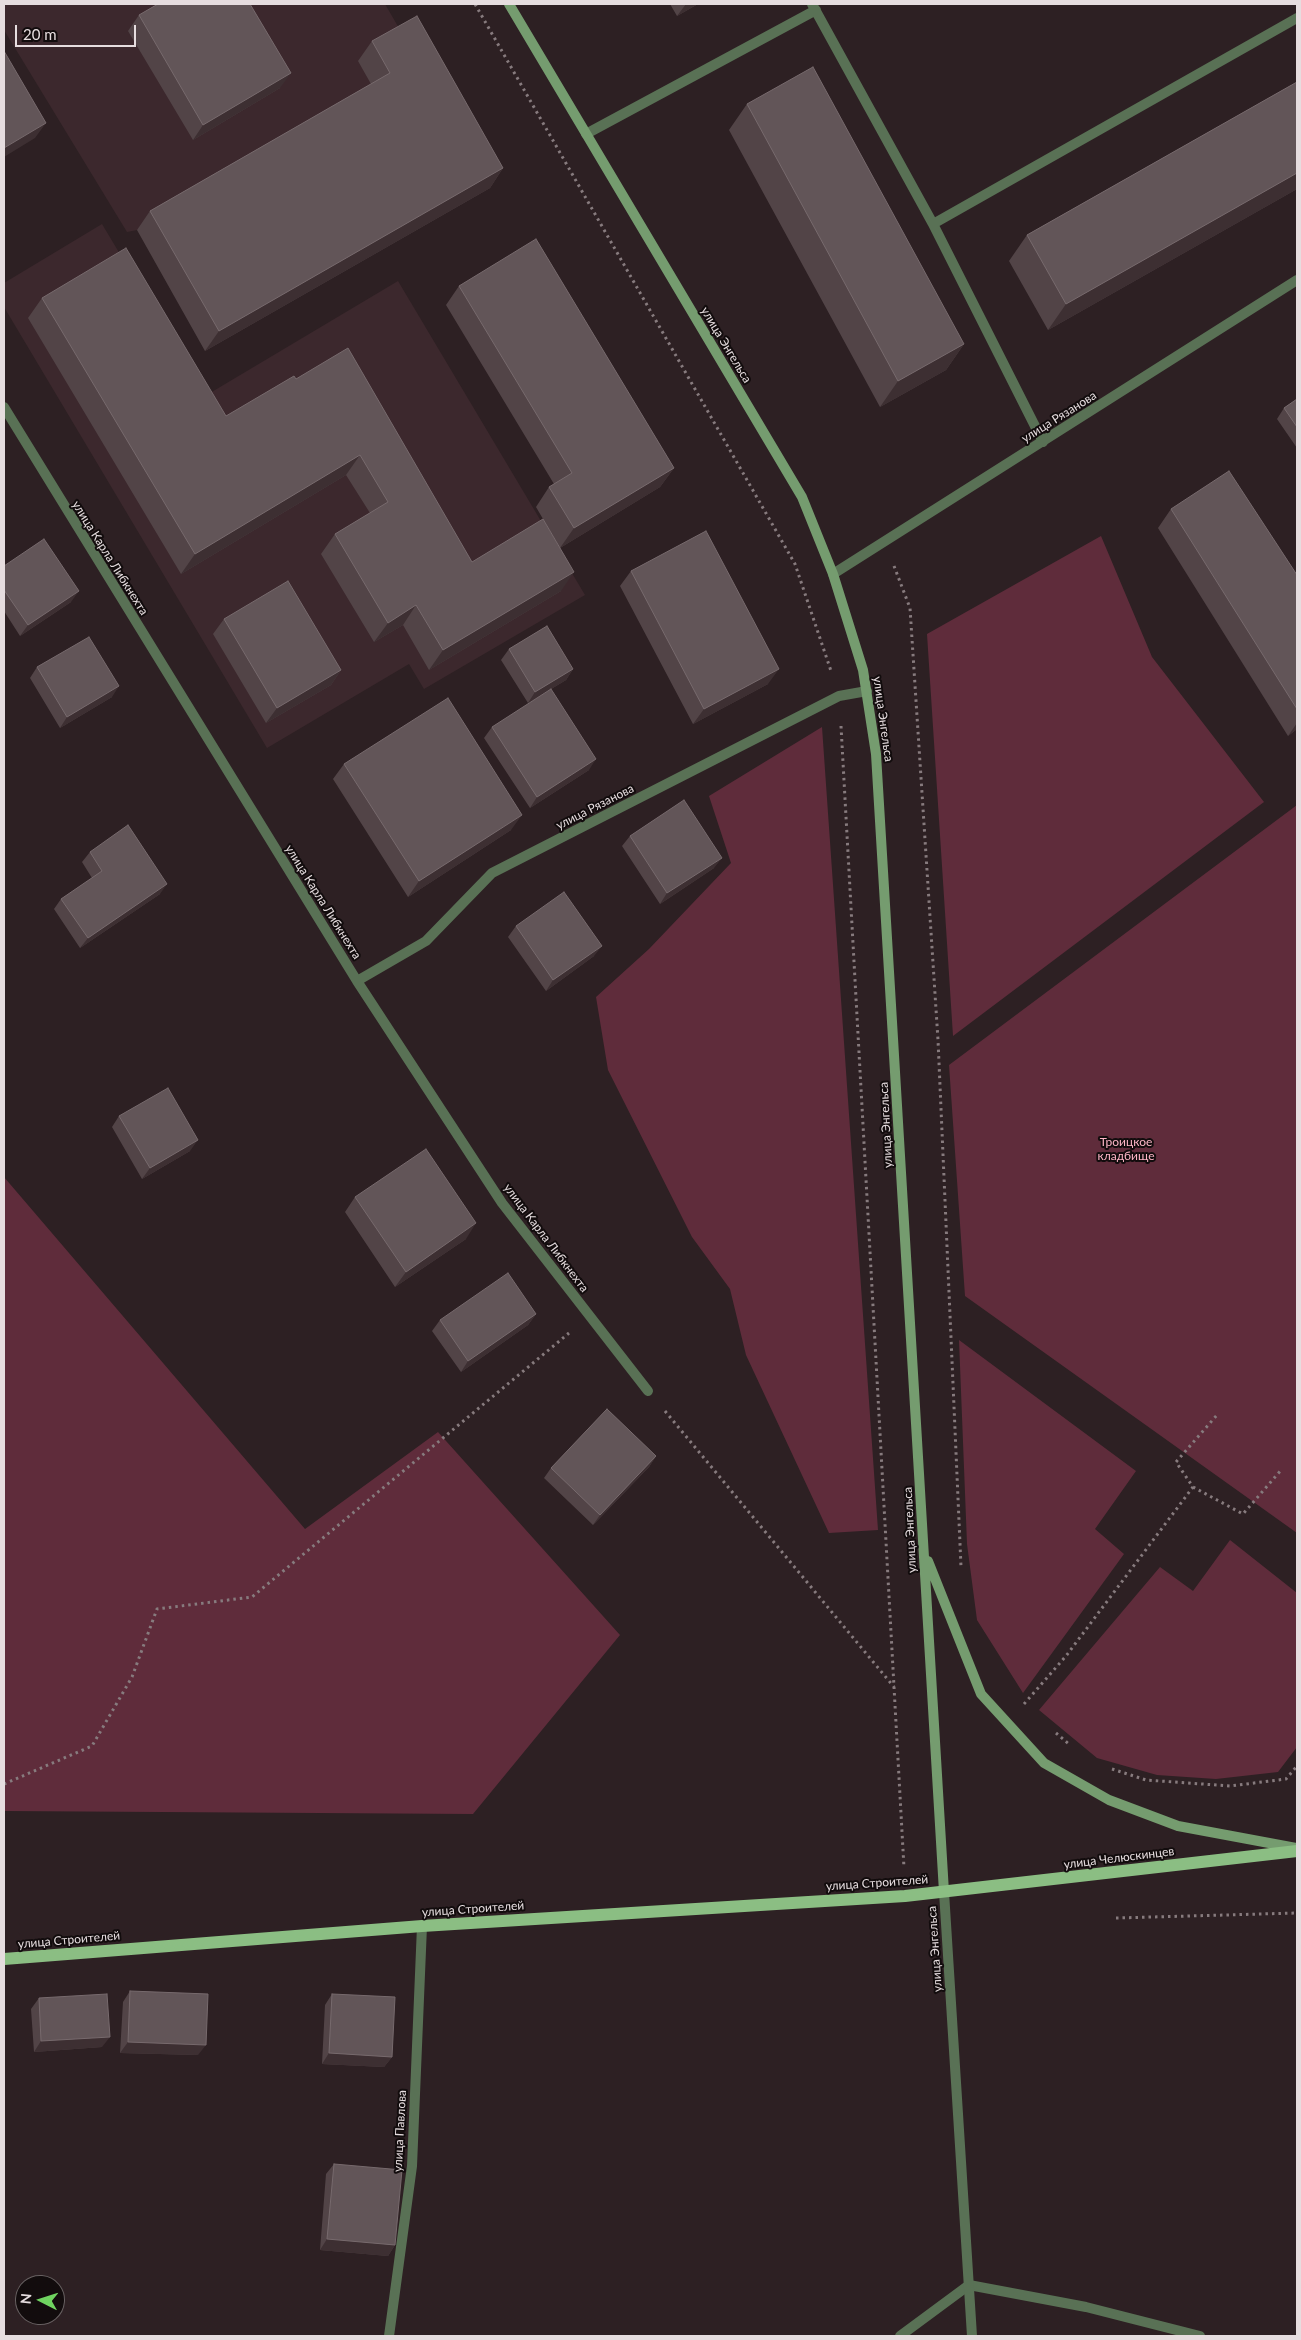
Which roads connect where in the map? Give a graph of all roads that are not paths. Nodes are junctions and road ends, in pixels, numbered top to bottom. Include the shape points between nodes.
1 (509, 4) edge
2 (814, 7) edge
3 (1297, 18) edge
4 (586, 134) junction
5 (933, 224) junction
6 (1297, 280) edge
7 (4, 407) edge
8 (1043, 442) junction
9 (833, 574) junction
10 (867, 691) junction
11 (357, 981) junction
12 (648, 1391) road end
13 (924, 1552) junction
14 (1297, 1850) edge
15 (944, 1892) junction
16 (422, 1926) junction
17 (4, 1959) edge
18 (969, 2285) junction
19 (389, 2336) edge
20 (900, 2336) edge
21 (972, 2336) edge
22 (1200, 2336) edge

1 - 4 main road, улица Энгельса
2 - 4 street
2 - 5 street
3 - 5 street
4 - 9 main road, улица Энгельса via 802,497
5 - 8 street
6 - 8 street, улица Рязанова
7 - 11 street, улица Карла Либкнехта
8 - 9 street, улица Рязанова
9 - 10 main road, улица Энгельса
10 - 11 street, улица Рязанова via 839,696 492,873 426,941
10 - 13 main road, улица Энгельса via 876,754
11 - 12 street, улица Карла Либкнехта via 502,1203
13 - 14 main road via 981,1694 1044,1763 1109,1800 1178,1826
13 - 15 main road, улица Энгельса
14 - 15 main road, улица Челюскинцев
15 - 16 main road, улица Строителей
15 - 18 street, улица Энгельса
16 - 17 main road, улица Строителей
16 - 19 street, улица Павлова via 412,2166
18 - 20 street
18 - 21 street, улица Энгельса
18 - 22 street via 1086,2307

